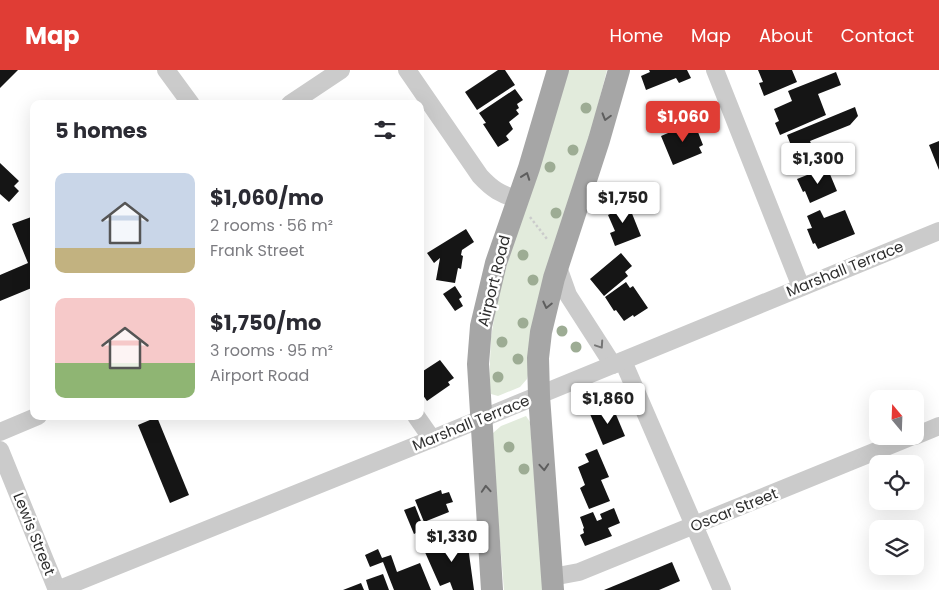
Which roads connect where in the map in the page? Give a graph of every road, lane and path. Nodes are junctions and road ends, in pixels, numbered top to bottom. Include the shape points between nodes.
1 (166, 70) edge
2 (342, 70) edge
3 (407, 70) edge
4 (558, 70) edge
5 (619, 70) edge
6 (715, 70) edge
7 (188, 100) edge
8 (296, 100) edge
9 (516, 203) junction
10 (939, 231) edge
11 (559, 263) junction
12 (801, 287) junction
13 (618, 363) junction
14 (539, 396) junction
15 (30, 419) edge
16 (481, 419) junction
17 (419, 420) edge
18 (939, 426) edge
19 (0, 432) edge
20 (924, 432) edge
21 (432, 439) junction
22 (892, 445) edge
23 (0, 450) edge
24 (695, 526) junction
25 (553, 584) edge
26 (57, 590) edge
27 (492, 590) edge
28 (722, 590) edge

1 - 7 street
2 - 8 street
3 - 9 street via 480,176
9 -> 4 main road, Airport Road
5 -> 11 main road
6 - 12 street
9 - 11 path via 528,214
9 - 16 main road, Airport Road via 496,263 481,326 478,364
10 - 12 street, Marshall Terrace
11 -> 13 street via 568,295
11 -> 14 main road via 541,332
12 - 13 street, Marshall Terrace
13 - 14 street, Marshall Terrace
13 - 24 street
14 - 16 street, Marshall Terrace
14 -> 25 main road
15 - 19 street
16 - 21 street, Marshall Terrace
27 -> 16 main road, Airport Road
17 - 21 street
18 - 20 street, Oscar Street
21 - 26 street, Marshall Terrace
22 - 24 street, Oscar Street
23 - 26 street, Lewis Street
24 - 25 street, Oscar Street
24 - 28 street

